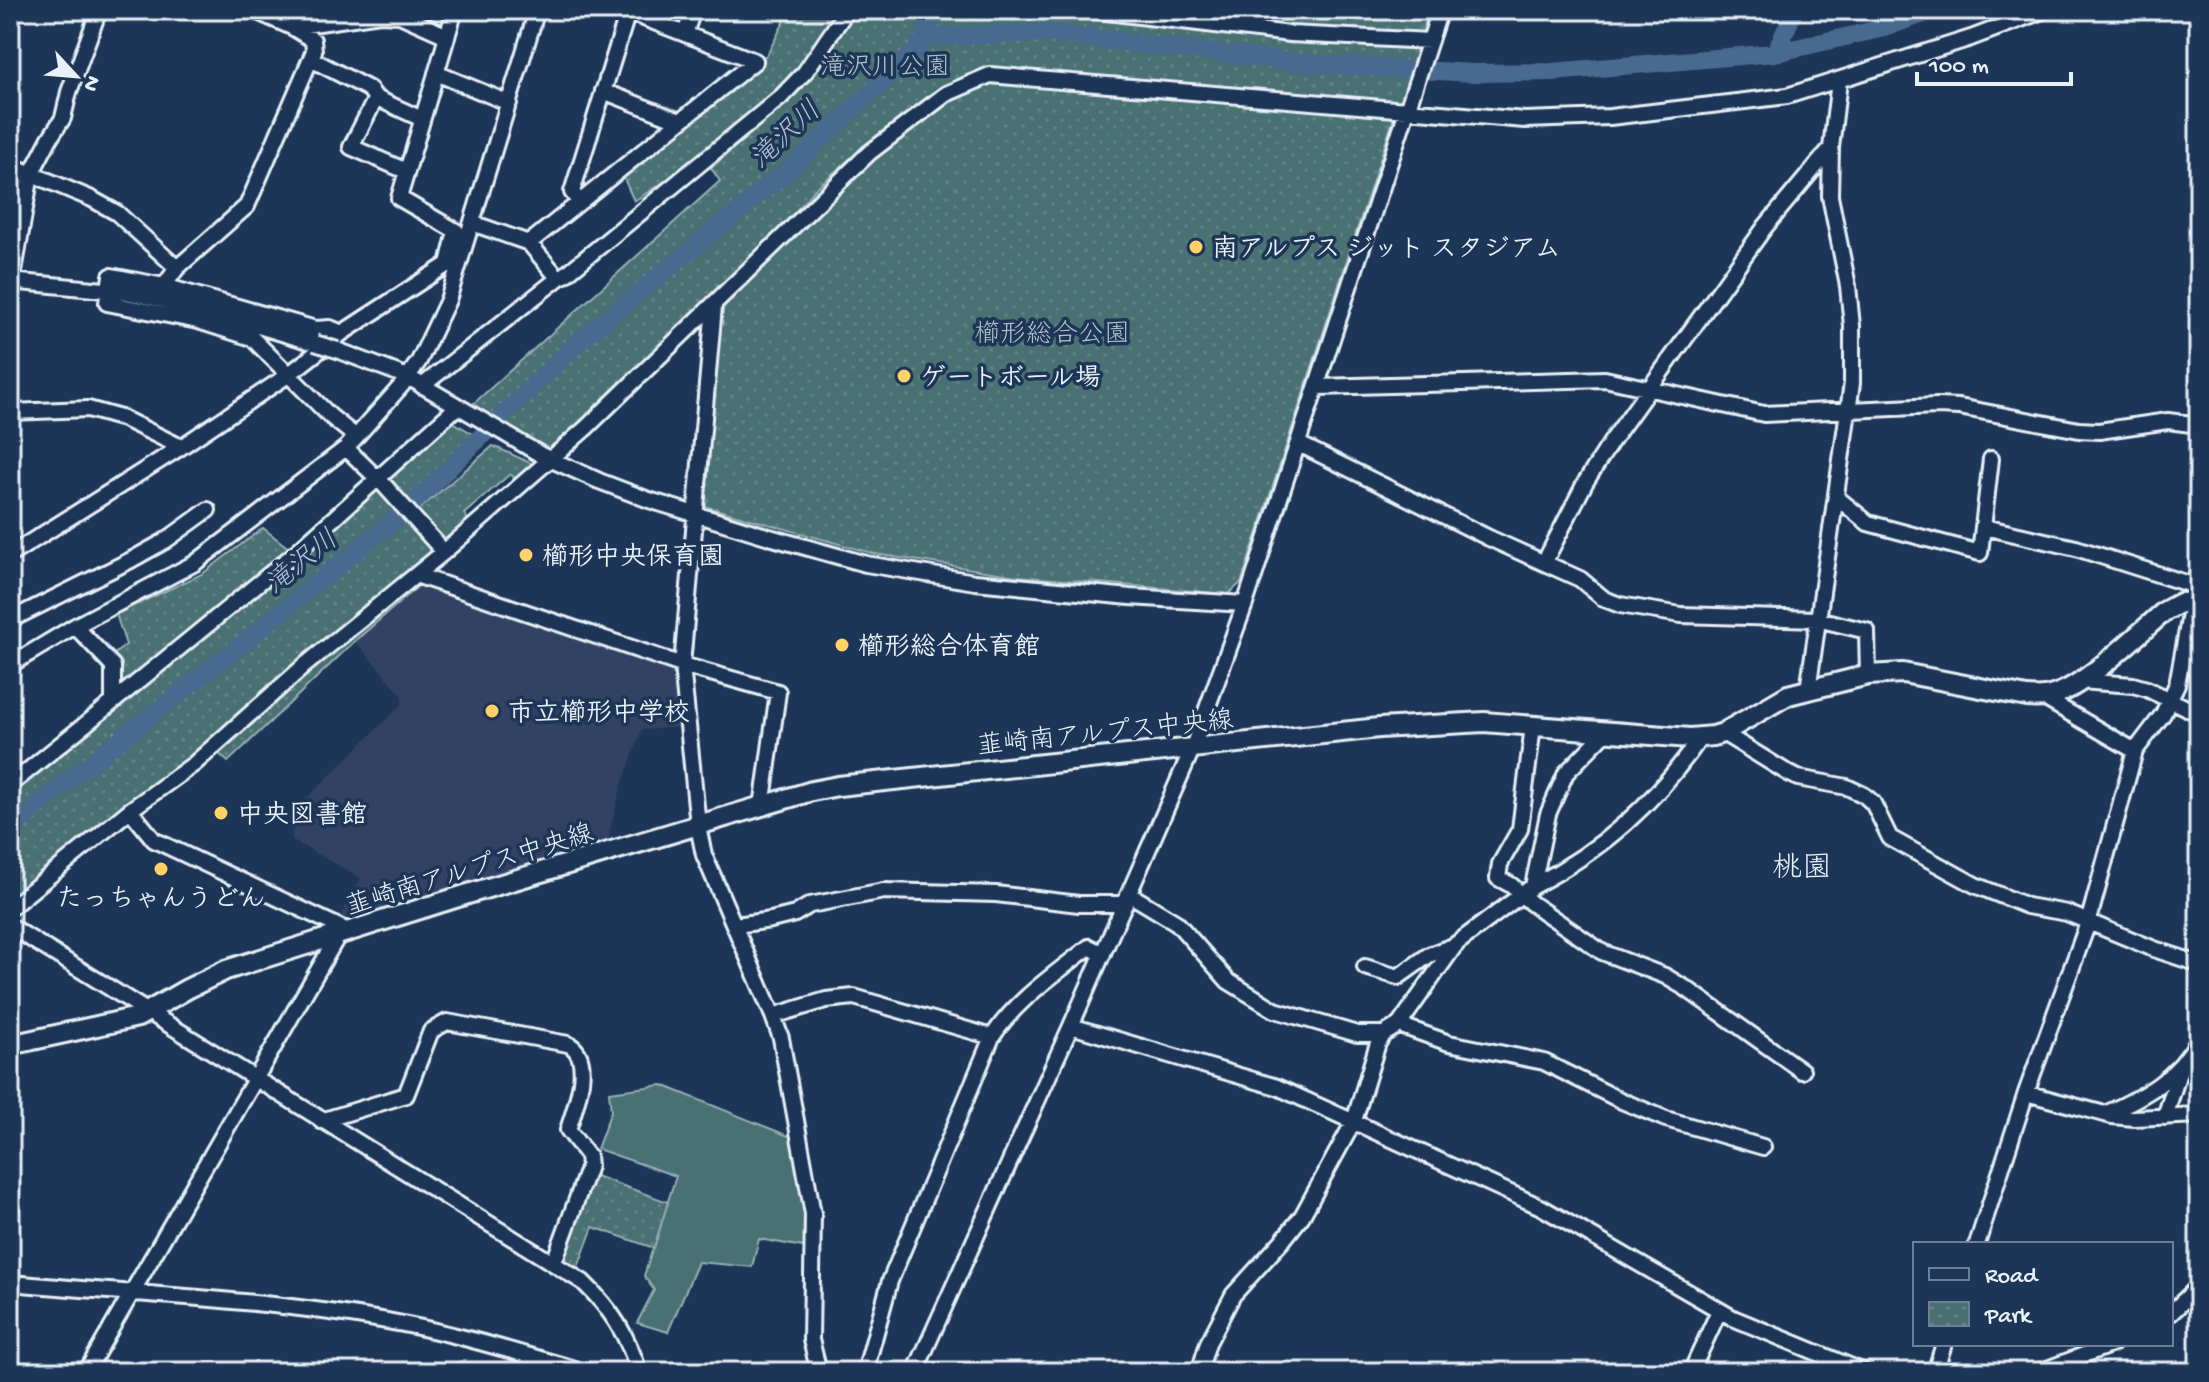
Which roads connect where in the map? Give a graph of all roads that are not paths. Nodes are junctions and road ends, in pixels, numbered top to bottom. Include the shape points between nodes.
1 (99, 10) edge
2 (253, 10) edge
3 (455, 10) edge
4 (537, 10) edge
5 (693, 10) edge
6 (847, 10) edge
7 (1090, 10) edge
8 (1440, 10) edge
9 (2045, 10) edge
10 (398, 12) edge
11 (292, 27) junction
12 (685, 34) junction
13 (447, 36) junction
14 (1429, 43) junction
15 (311, 59) junction
16 (436, 73) junction
17 (1839, 81) junction
18 (603, 91) junction
19 (376, 98) junction
20 (509, 103) junction
21 (1408, 106) junction
22 (422, 119) junction
23 (680, 121) junction
24 (1831, 148) junction
25 (10, 165) edge
26 (406, 171) junction
27 (31, 174) junction
28 (579, 202) junction
29 (472, 223) junction
30 (529, 243) junction
31 (177, 268) junction
32 (560, 277) junction
33 (11, 285) edge
34 (164, 286) junction
35 (109, 290) junction
36 (714, 306) junction
37 (342, 333) junction
38 (288, 375) junction
39 (408, 377) junction
40 (422, 386) junction
41 (1318, 387) junction
42 (1651, 388) junction
43 (461, 409) junction
44 (1849, 410) junction
45 (10, 412) edge
46 (2199, 425) edge
47 (351, 442) junction
48 (1299, 444) junction
49 (181, 447) junction
50 (546, 457) junction
51 (1991, 459) dead end
52 (380, 482) junction
53 (1836, 497) junction
54 (208, 510) dead end
55 (695, 515) junction
56 (1984, 527) junction
57 (440, 547) junction
58 (10, 555) edge
59 (1545, 561) junction
60 (2199, 566) edge
61 (416, 575) junction
62 (2196, 595) edge
63 (1245, 604) junction
64 (1817, 619) junction
65 (10, 620) edge
66 (75, 626) junction
67 (10, 665) edge
68 (682, 665) junction
69 (1868, 675) junction
70 (2080, 681) junction
71 (1808, 690) junction
72 (2044, 698) junction
73 (2169, 701) junction
74 (113, 702) junction
75 (2199, 714) edge
76 (1533, 726) junction
77 (1606, 732) junction
78 (1723, 733) junction
79 (1700, 738) junction
80 (1193, 747) junction
81 (2135, 751) junction
82 (10, 785) edge
83 (1523, 804) junction
84 (762, 807) junction
85 (130, 810) junction
86 (1548, 814) junction
87 (698, 826) junction
88 (1527, 890) junction
89 (1127, 899) junction
90 (10, 908) edge
91 (2088, 923) junction
92 (736, 925) junction
93 (10, 926) edge
94 (343, 933) junction
95 (1456, 944) junction
96 (1103, 954) junction
97 (2199, 964) edge
98 (1365, 967) dead end
99 (148, 1011) junction
100 (773, 1016) junction
101 (1399, 1025) junction
102 (1071, 1026) junction
103 (1384, 1034) junction
104 (992, 1037) junction
105 (2199, 1039) edge
106 (10, 1045) edge
107 (2182, 1065) junction
108 (1802, 1071) dead end
109 (255, 1080) junction
110 (2026, 1093) junction
111 (2105, 1114) junction
112 (2199, 1115) edge
113 (2165, 1117) junction
114 (321, 1121) junction
115 (1354, 1121) junction
116 (1763, 1147) dead end
117 (1978, 1242) edge
118 (554, 1262) junction
119 (10, 1283) edge
120 (2199, 1286) edge
121 (132, 1292) junction
122 (1719, 1311) junction
123 (2173, 1311) edge
124 (1943, 1346) edge
125 (2108, 1346) edge
126 (86, 1372) edge
127 (585, 1372) edge
128 (639, 1372) edge
129 (819, 1372) edge
130 (865, 1372) edge
131 (915, 1372) edge
132 (1199, 1372) edge
133 (1691, 1372) edge
134 (1864, 1372) edge
135 (1935, 1372) edge
136 (2039, 1372) edge

1 - 27 street via 63,118
2 - 11 street
3 - 13 street
4 - 20 street
5 - 12 street
6 - 32 street via 805,72 781,97
7 - 14 street via 1290,34
8 - 14 street
9 - 17 street
10 - 11 street
10 - 13 street
11 - 15 street via 313,40
12 - 18 street via 628,12
12 - 23 street via 755,61
13 - 16 street
14 - 21 street
15 - 19 street via 369,89
15 - 31 street via 247,206
16 - 20 street
16 - 22 street
17 - 21 street via 1787,96 1610,117 1525,120
17 - 24 street
18 - 23 street
18 - 28 street via 572,192
19 - 22 street
19 - 26 street via 351,147
20 - 29 street
21 - 36 street via 990,75 946,94 869,153
21 - 41 street
22 - 26 street
23 - 28 street
24 - 42 street via 1765,227
24 - 44 street via 1830,196 1852,326
25 - 27 street
26 - 37 street via 399,198 456,231 448,264
27 - 31 street via 117,213
27 - 33 street
28 - 30 street
29 - 30 street
29 - 39 street via 448,300
30 - 32 street
31 - 34 street
32 - 40 street
33 - 35 street
34 - 35 street via 111,276
34 - 37 street
35 - 38 street via 107,303 252,338
35 - 39 street, bridge via 192,306
36 - 50 street via 614,402
36 - 55 street
37 - 38 street
38 - 47 street
38 - 49 street
39 - 40 street
39 - 47 street
40 - 43 street
41 - 42 street via 1605,379
41 - 48 street
42 - 44 street via 1764,414
42 - 59 street via 1585,483
43 - 50 street
43 - 52 street
44 - 46 street via 1959,407 2099,431 2168,421
44 - 53 street
45 - 49 street via 88,409 124,419
47 - 52 street
47 - 66 street via 195,563
48 - 59 street
48 - 63 street
49 - 58 street
50 - 55 street
50 - 57 street
51 - 56 street
52 - 57 street
52 - 74 street
53 - 56 street via 1868,523 1980,553
53 - 64 street
54 - 65 street via 131,560
55 - 63 street via 866,564 960,580
55 - 68 street
56 - 62 street via 2076,548
57 - 61 street
59 - 64 street via 1604,599 1638,610
60 - 62 street
61 - 68 street
61 - 85 street via 194,764
62 - 70 main road via 2165,611
62 - 73 street
63 - 80 street
64 - 69 street via 1867,631
64 - 71 street
66 - 67 street
66 - 74 street via 113,666
68 - 84 street via 778,692
68 - 87 street
69 - 71 main road, 韮崎南アルプス中央線
69 - 72 main road, 韮崎南アルプス中央線 via 1903,673
70 - 72 main road
70 - 73 street via 2133,685
71 - 78 main road, 韮崎南アルプス中央線 via 1777,700
72 - 81 street
73 - 75 street
73 - 81 street
74 - 82 street
76 - 77 main road, 韮崎南アルプス中央線
76 - 80 main road, 韮崎南アルプス中央線 via 1454,723
76 - 83 street
77 - 79 main road, 韮崎南アルプス中央線
77 - 86 street via 1566,773
78 - 79 main road, 韮崎南アルプス中央線
78 - 91 street via 1798,778 1864,795 1890,838 1975,885
79 - 88 street via 1671,779 1623,828
80 - 84 main road, 韮崎南アルプス中央線 via 838,786
80 - 89 street
81 - 91 street
83 - 86 street
83 - 88 street via 1520,829 1498,878
84 - 87 main road, 韮崎南アルプス中央線
85 - 90 street
85 - 94 street via 154,840
86 - 88 street
87 - 92 street via 704,855
87 - 94 main road, 韮崎南アルプス中央線
88 - 95 street
88 - 108 street via 1602,952 1687,989
89 - 92 street via 1079,904 996,894 884,891
89 - 96 street
89 - 103 street via 1177,923 1228,981 1275,1010 1357,1034
91 - 97 street
91 - 110 street
92 - 100 street
93 - 99 street
94 - 99 main road, 韮崎南アルプス中央線 via 226,970
94 - 109 street
95 - 98 street via 1398,977
95 - 101 street
96 - 102 street
96 - 104 street via 1089,947 1027,995
99 - 106 main road, 韮崎南アルプス中央線 via 104,1026
99 - 109 street
100 - 104 street via 854,997
100 - 129 street via 813,1214 811,1340
101 - 103 street
101 - 116 street via 1449,1043 1544,1062 1666,1119
102 - 115 street via 1277,1087
102 - 131 street
103 - 115 street
104 - 130 street via 890,1281
105 - 107 street
107 - 111 street via 2150,1094
107 - 113 street
109 - 114 street
109 - 121 street
110 - 111 street
110 - 117 street
111 - 113 street
112 - 113 street
114 - 118 street
114 - 118 street via 406,1095 431,1031 440,1024 576,1047 582,1065 568,1130 588,1156 589,1166
115 - 122 street via 1541,1207
115 - 132 street via 1302,1216 1233,1295
118 - 128 street via 607,1305
119 - 121 street
120 - 123 street
121 - 126 street
121 - 127 street via 402,1324
122 - 133 street
122 - 134 street
124 - 135 street
125 - 136 street

